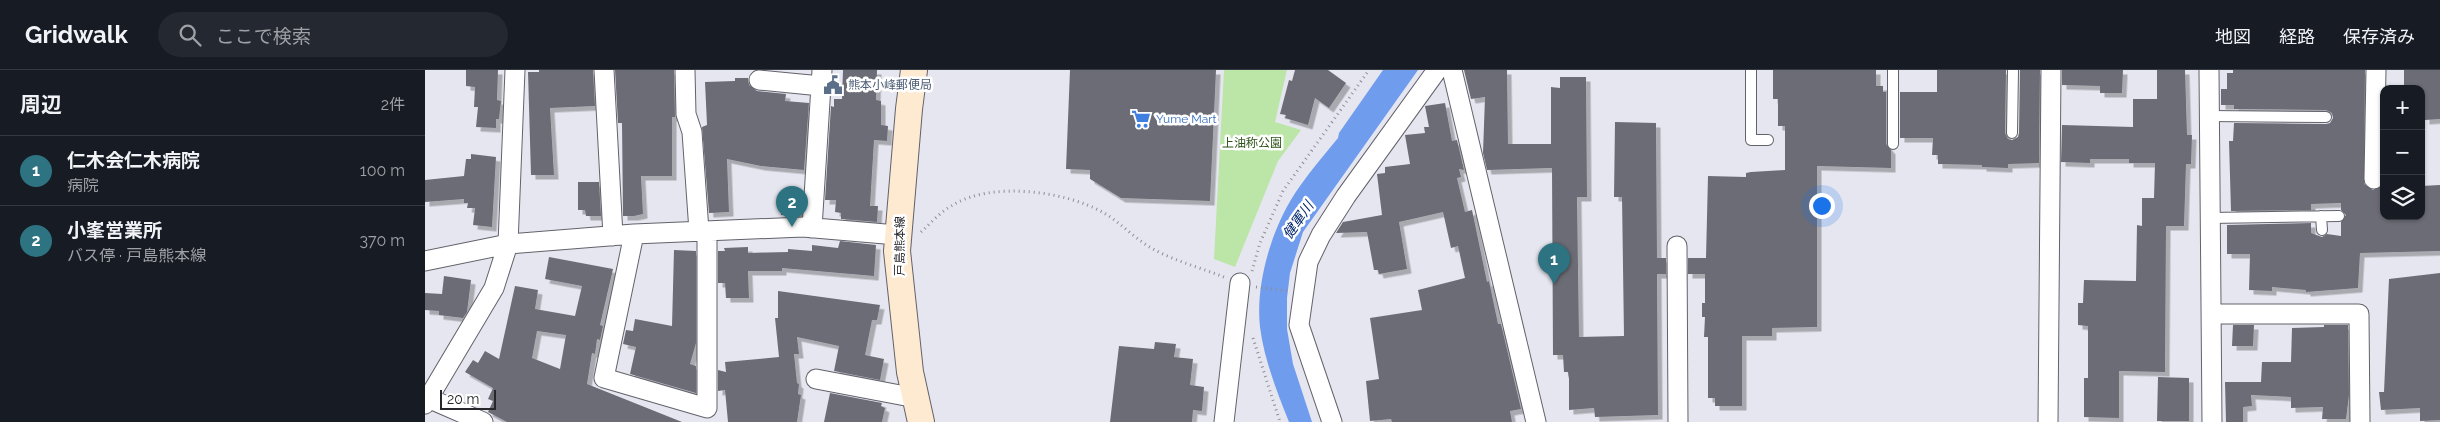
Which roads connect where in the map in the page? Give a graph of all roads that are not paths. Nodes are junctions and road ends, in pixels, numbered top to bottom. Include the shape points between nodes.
1 (515, 70) edge
2 (604, 70) edge
3 (685, 70) edge
4 (914, 70) edge
5 (1437, 70) edge
6 (1452, 70) edge
7 (1751, 70) edge
8 (1893, 70) edge
9 (2013, 70) edge
10 (2051, 70) edge
11 (2209, 70) edge
12 (2377, 70) edge
13 (822, 78) edge
14 (759, 80) dead end
15 (2209, 116) junction
16 (2326, 117) dead end
17 (2012, 133) dead end
18 (1768, 140) dead end
19 (1893, 144) dead end
20 (2374, 179) dead end
21 (2321, 216) junction
22 (2339, 216) dead end
23 (2210, 218) junction
24 (812, 228) junction
25 (2322, 230) dead end
26 (703, 231) junction
27 (634, 234) junction
28 (613, 236) junction
29 (897, 243) junction
30 (508, 244) junction
31 (1677, 246) dead end
32 (425, 261) edge
33 (1244, 285) road end
34 (2212, 314) junction
35 (816, 379) dead end
36 (426, 401) edge
37 (918, 410) edge
38 (483, 422) edge
39 (1224, 422) edge
40 (1332, 422) edge
41 (1536, 422) edge
42 (1678, 422) edge
43 (2048, 422) edge
44 (2212, 422) edge
45 (2360, 422) edge

1 - 30 street
2 - 28 street
3 - 26 street via 686,114 692,132
4 - 29 main road, 戸島熊本線
5 - 40 street via 1346,196 1308,262 1299,325
6 - 41 street
7 - 18 lane via 1751,140
8 - 19 lane
9 - 17 lane
10 - 43 street
11 - 15 street
12 - 20 street
13 - 14 street
13 - 24 street
15 - 16 lane
15 - 23 street
21 - 22 lane
21 - 23 lane
21 - 25 lane
23 - 34 street
24 - 26 street
24 - 29 street
26 - 27 street
26 - 27 street via 707,408 604,378
27 - 28 street
28 - 30 street
29 - 37 main road, 戸島熊本線 via 903,318
30 - 32 street
30 - 36 street via 494,288
31 - 42 street
33 - 39 street
34 - 44 street
34 - 45 street via 2359,314
35 - 37 street
36 - 38 street

